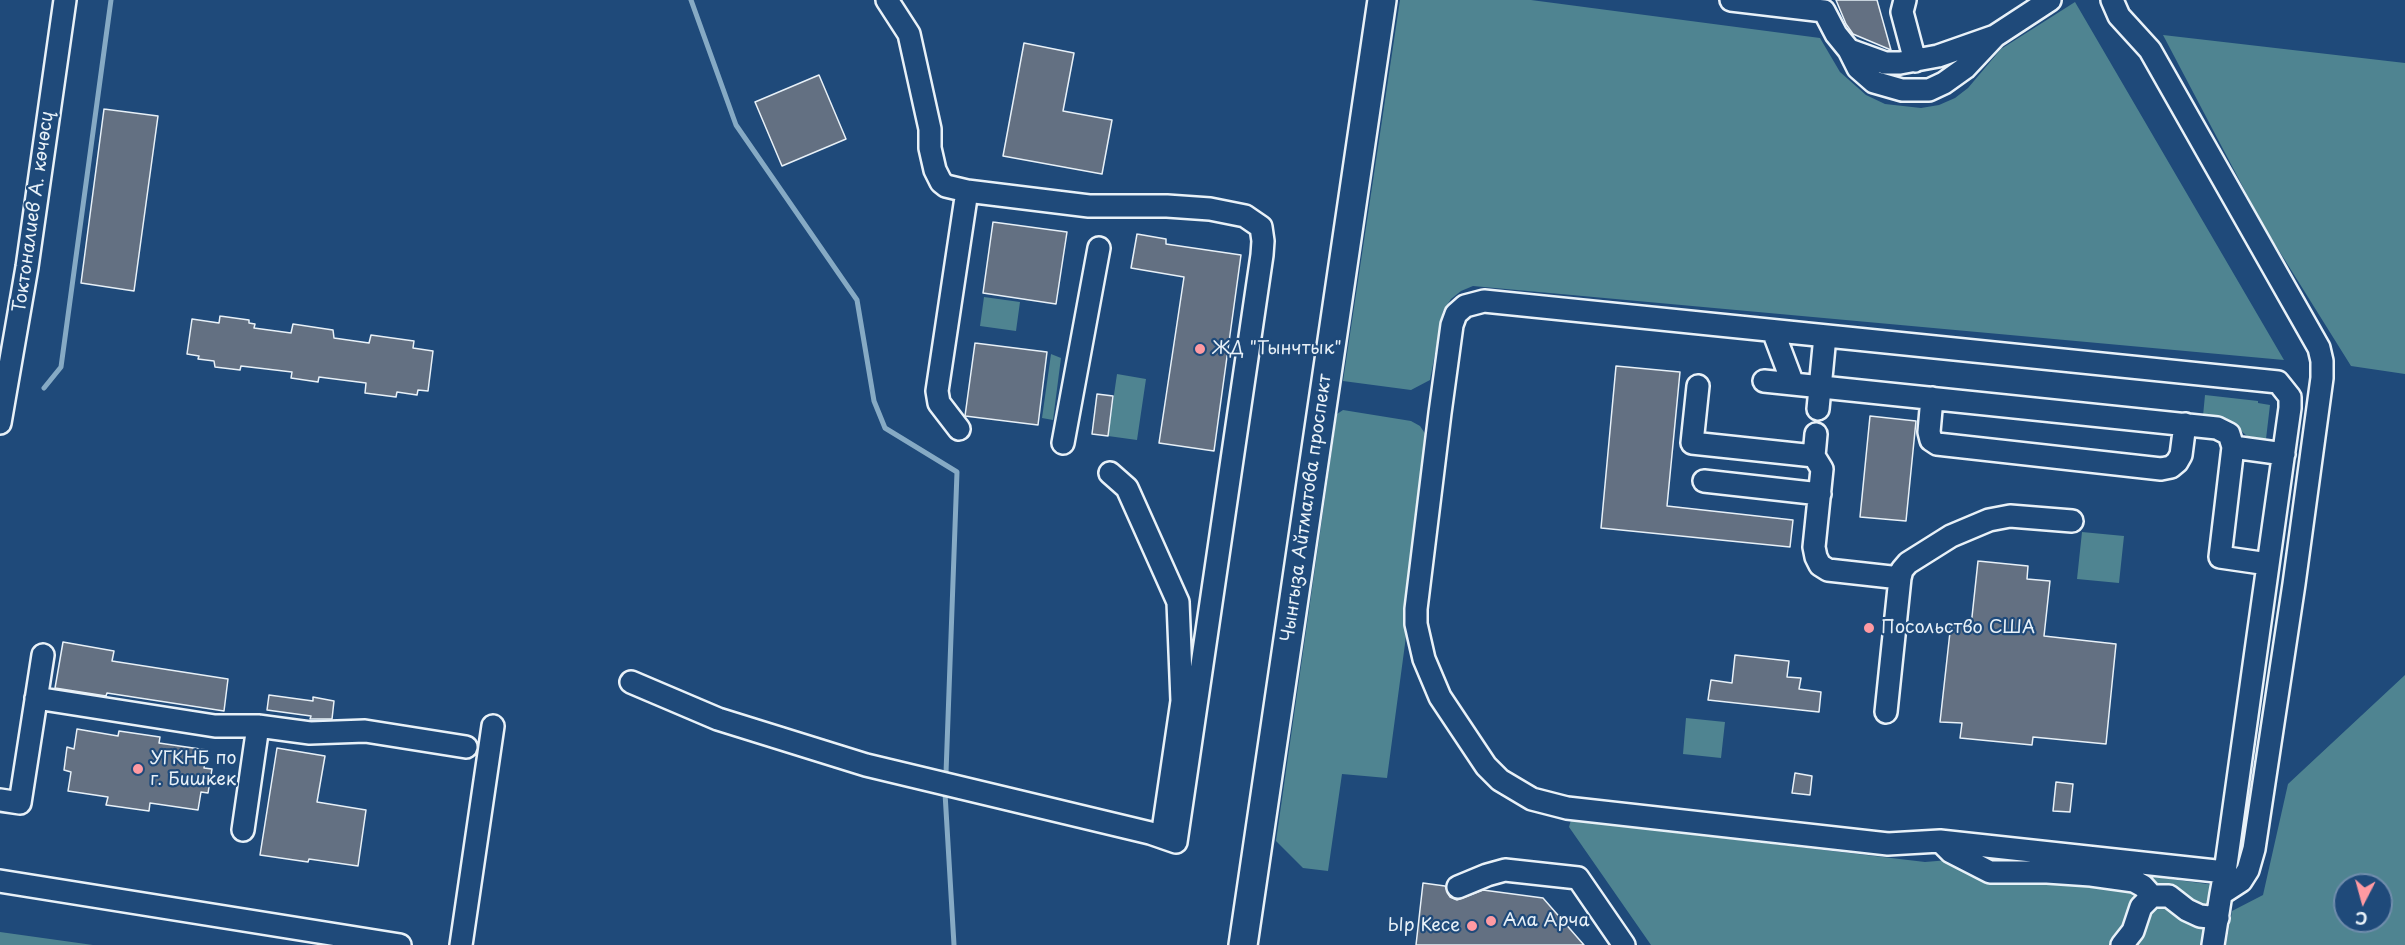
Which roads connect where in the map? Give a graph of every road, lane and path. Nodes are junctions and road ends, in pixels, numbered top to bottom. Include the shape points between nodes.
1 (64, 0) edge
2 (887, 0) edge
3 (1382, 0) edge
4 (1731, 0) edge
5 (1905, 0) edge
6 (2050, 0) edge
7 (2112, 0) edge
8 (1995, 36) junction
9 (1849, 50) junction
10 (1914, 60) junction
11 (1937, 87) junction
12 (1902, 90) junction
13 (967, 191) junction
14 (1099, 248) dead end
15 (1773, 331) junction
16 (1825, 336) junction
17 (1764, 381) dead end
18 (1793, 384) junction
19 (1698, 386) dead end
20 (1820, 387) junction
21 (1932, 398) junction
22 (1818, 410) dead end
23 (0, 423) edge
24 (2185, 424) junction
25 (959, 429) dead end
26 (1816, 434) dead end
27 (1063, 443) dead end
28 (2233, 447) junction
29 (2284, 454) junction
30 (1814, 456) junction
31 (1110, 473) dead end
32 (1704, 481) dead end
33 (1820, 494) junction
34 (2072, 522) dead end
35 (2268, 564) junction
36 (1900, 578) junction
37 (43, 655) dead end
38 (632, 682) dead end
39 (36, 698) junction
40 (1886, 712) dead end
41 (258, 726) junction
42 (493, 726) dead end
43 (466, 747) dead end
44 (0, 800) edge
45 (243, 830) dead end
46 (1169, 839) junction
47 (1940, 841) junction
48 (2225, 872) junction
49 (0, 881) edge
50 (1458, 887) dead end
51 (2222, 894) junction
52 (2152, 896) junction
53 (2218, 918) junction
54 (400, 945) edge
55 (461, 945) edge
56 (1243, 945) edge
57 (1624, 945) edge
58 (2122, 945) edge
59 (2213, 945) edge

1 - 23 street, Токтоналиев А. көчөсү via 27,267
2 - 13 street via 909,34 935,170 946,186
3 - 56 main road, Чынгыза Айтматова проспект
4 - 9 street via 1824,11
5 - 10 street via 1902,12
6 - 8 street
7 - 51 street via 2119,16 2150,50 2319,348 2322,362 2296,570 2254,849 2241,881
8 - 10 street
8 - 11 street via 1965,68
9 - 10 street via 1885,63
9 - 12 street via 1858,68 1874,82
10 - 11 street via 1937,70
10 - 12 street via 1896,77
11 - 12 street
13 - 25 street via 937,391 939,403
13 - 46 street via 1089,206 1222,211 1245,216 1261,227 1262,255
14 - 27 street
15 - 16 street
15 - 18 street
15 - 47 street via 1484,301 1465,306 1456,314 1416,609 1424,658 1440,697 1486,766 1500,780 1532,799 1567,808 1888,844
16 - 20 street
16 - 29 street via 2278,382 2290,397
17 - 18 street
18 - 20 street
19 - 30 street via 1692,443
20 - 21 street
20 - 22 street
21 - 24 street
21 - 24 street via 1929,432 1937,444 2161,469 2171,467 2181,455
24 - 28 street via 2224,429
26 - 30 street
28 - 29 street
28 - 35 street via 2220,557
29 - 35 street
30 - 33 street via 1822,469
31 - 46 street via 1127,488 1178,602 1182,701
32 - 33 street
33 - 36 street via 1814,547 1820,565 1828,570
34 - 36 street via 2010,516 1979,524 1908,563
35 - 48 street
36 - 40 street
37 - 39 street
38 - 46 street via 718,719 866,765
39 - 41 street via 215,726
39 - 44 street via 20,803
41 - 43 street via 310,733 365,731
41 - 45 street
42 - 55 street
47 - 48 street
47 - 52 street via 1951,852 1990,872 2047,872 2134,881
48 - 51 street
49 - 54 street
50 - 57 street via 1505,870 1578,878
51 - 53 street
52 - 53 street via 2169,896 2194,913
52 - 58 street via 2141,907 2133,931
53 - 59 street

